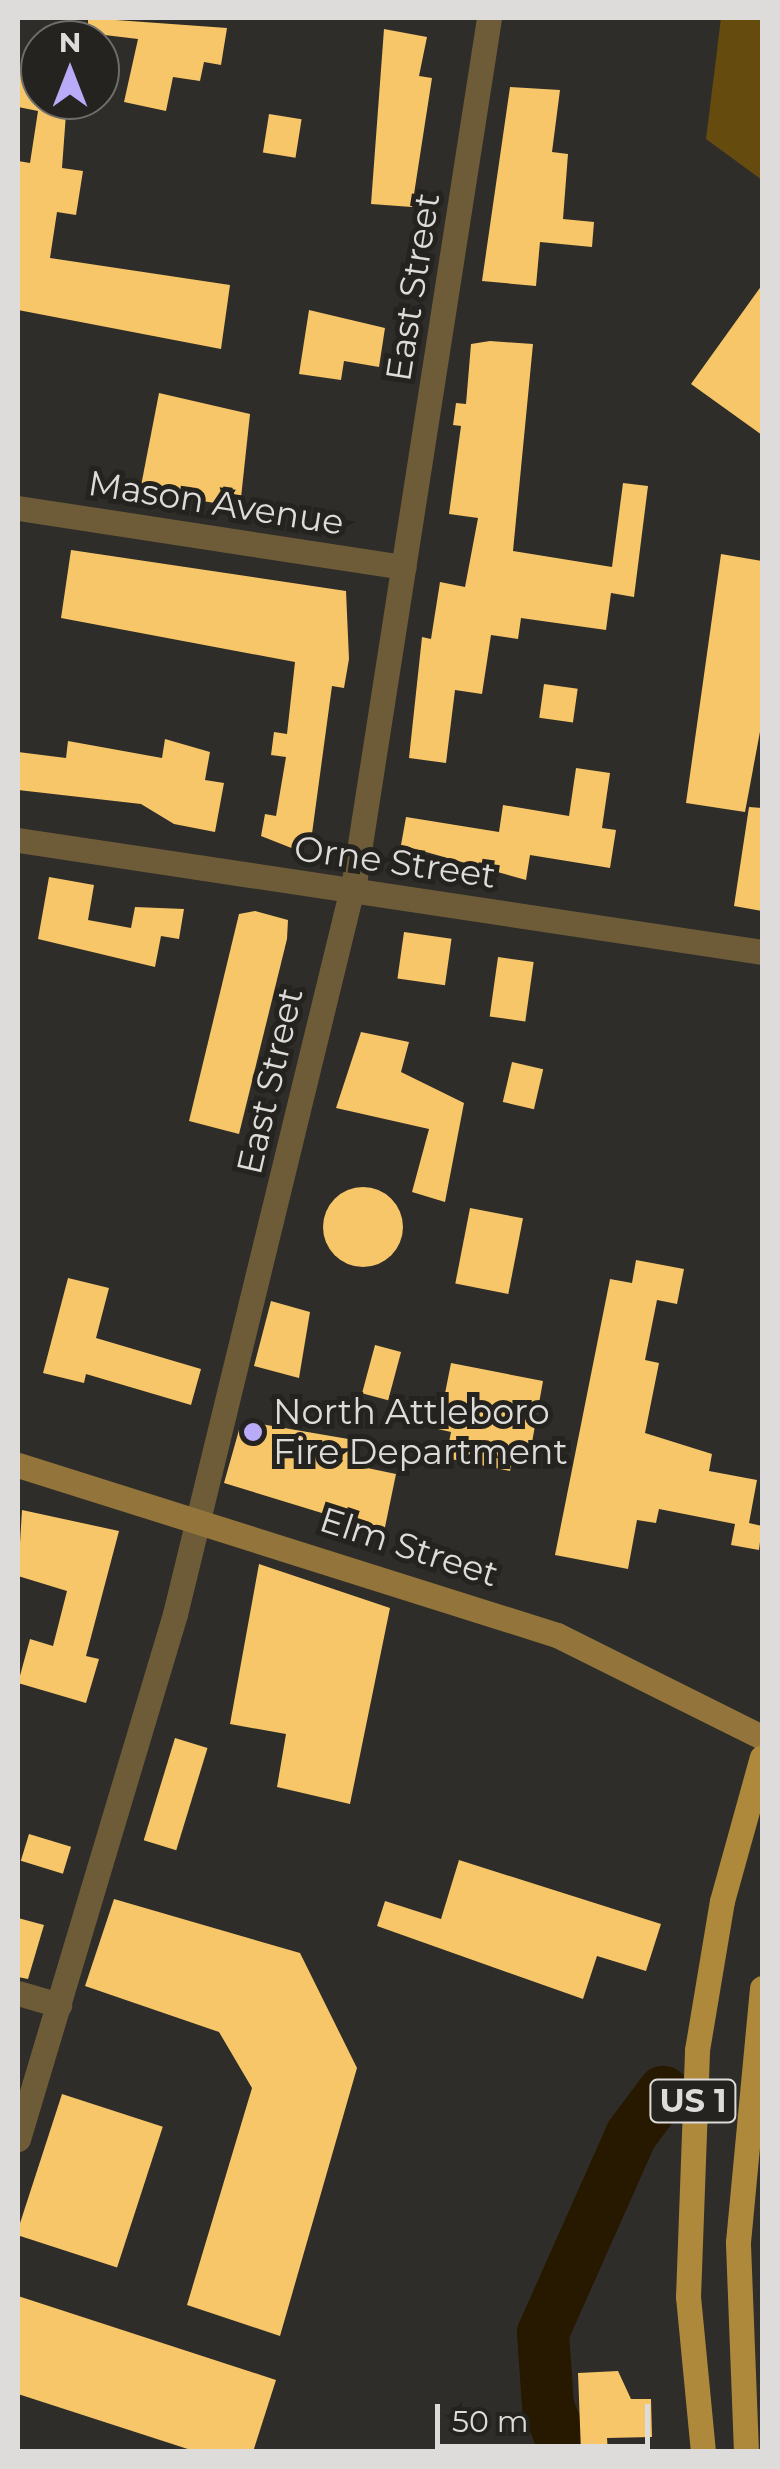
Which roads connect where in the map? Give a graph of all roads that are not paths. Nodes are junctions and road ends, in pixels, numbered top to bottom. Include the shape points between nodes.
1 (489, 18) edge
2 (18, 508) edge
3 (404, 567) junction
4 (18, 840) edge
5 (351, 890) junction
6 (762, 952) edge
7 (18, 1465) edge
8 (198, 1516) junction
9 (762, 1737) edge
10 (762, 1757) edge
11 (762, 1988) edge
12 (18, 1993) edge
13 (59, 2005) junction
14 (18, 2138) edge
15 (703, 2452) edge
16 (746, 2452) edge

1 - 3 street, East Street
2 - 3 street, Mason Avenue
3 - 5 street, East Street
4 - 5 street, Orne Street
5 - 6 street, Orne Street
5 - 8 street, East Street
7 - 8 main road, Elm Street
8 - 9 main road, Elm Street via 557,1635
8 - 13 street, East Street
10 - 15 main road, US 1 via 722,1900 697,2050 688,2297
11 - 16 main road, US 1 via 738,2242
12 - 13 street
13 - 14 street, East Street

